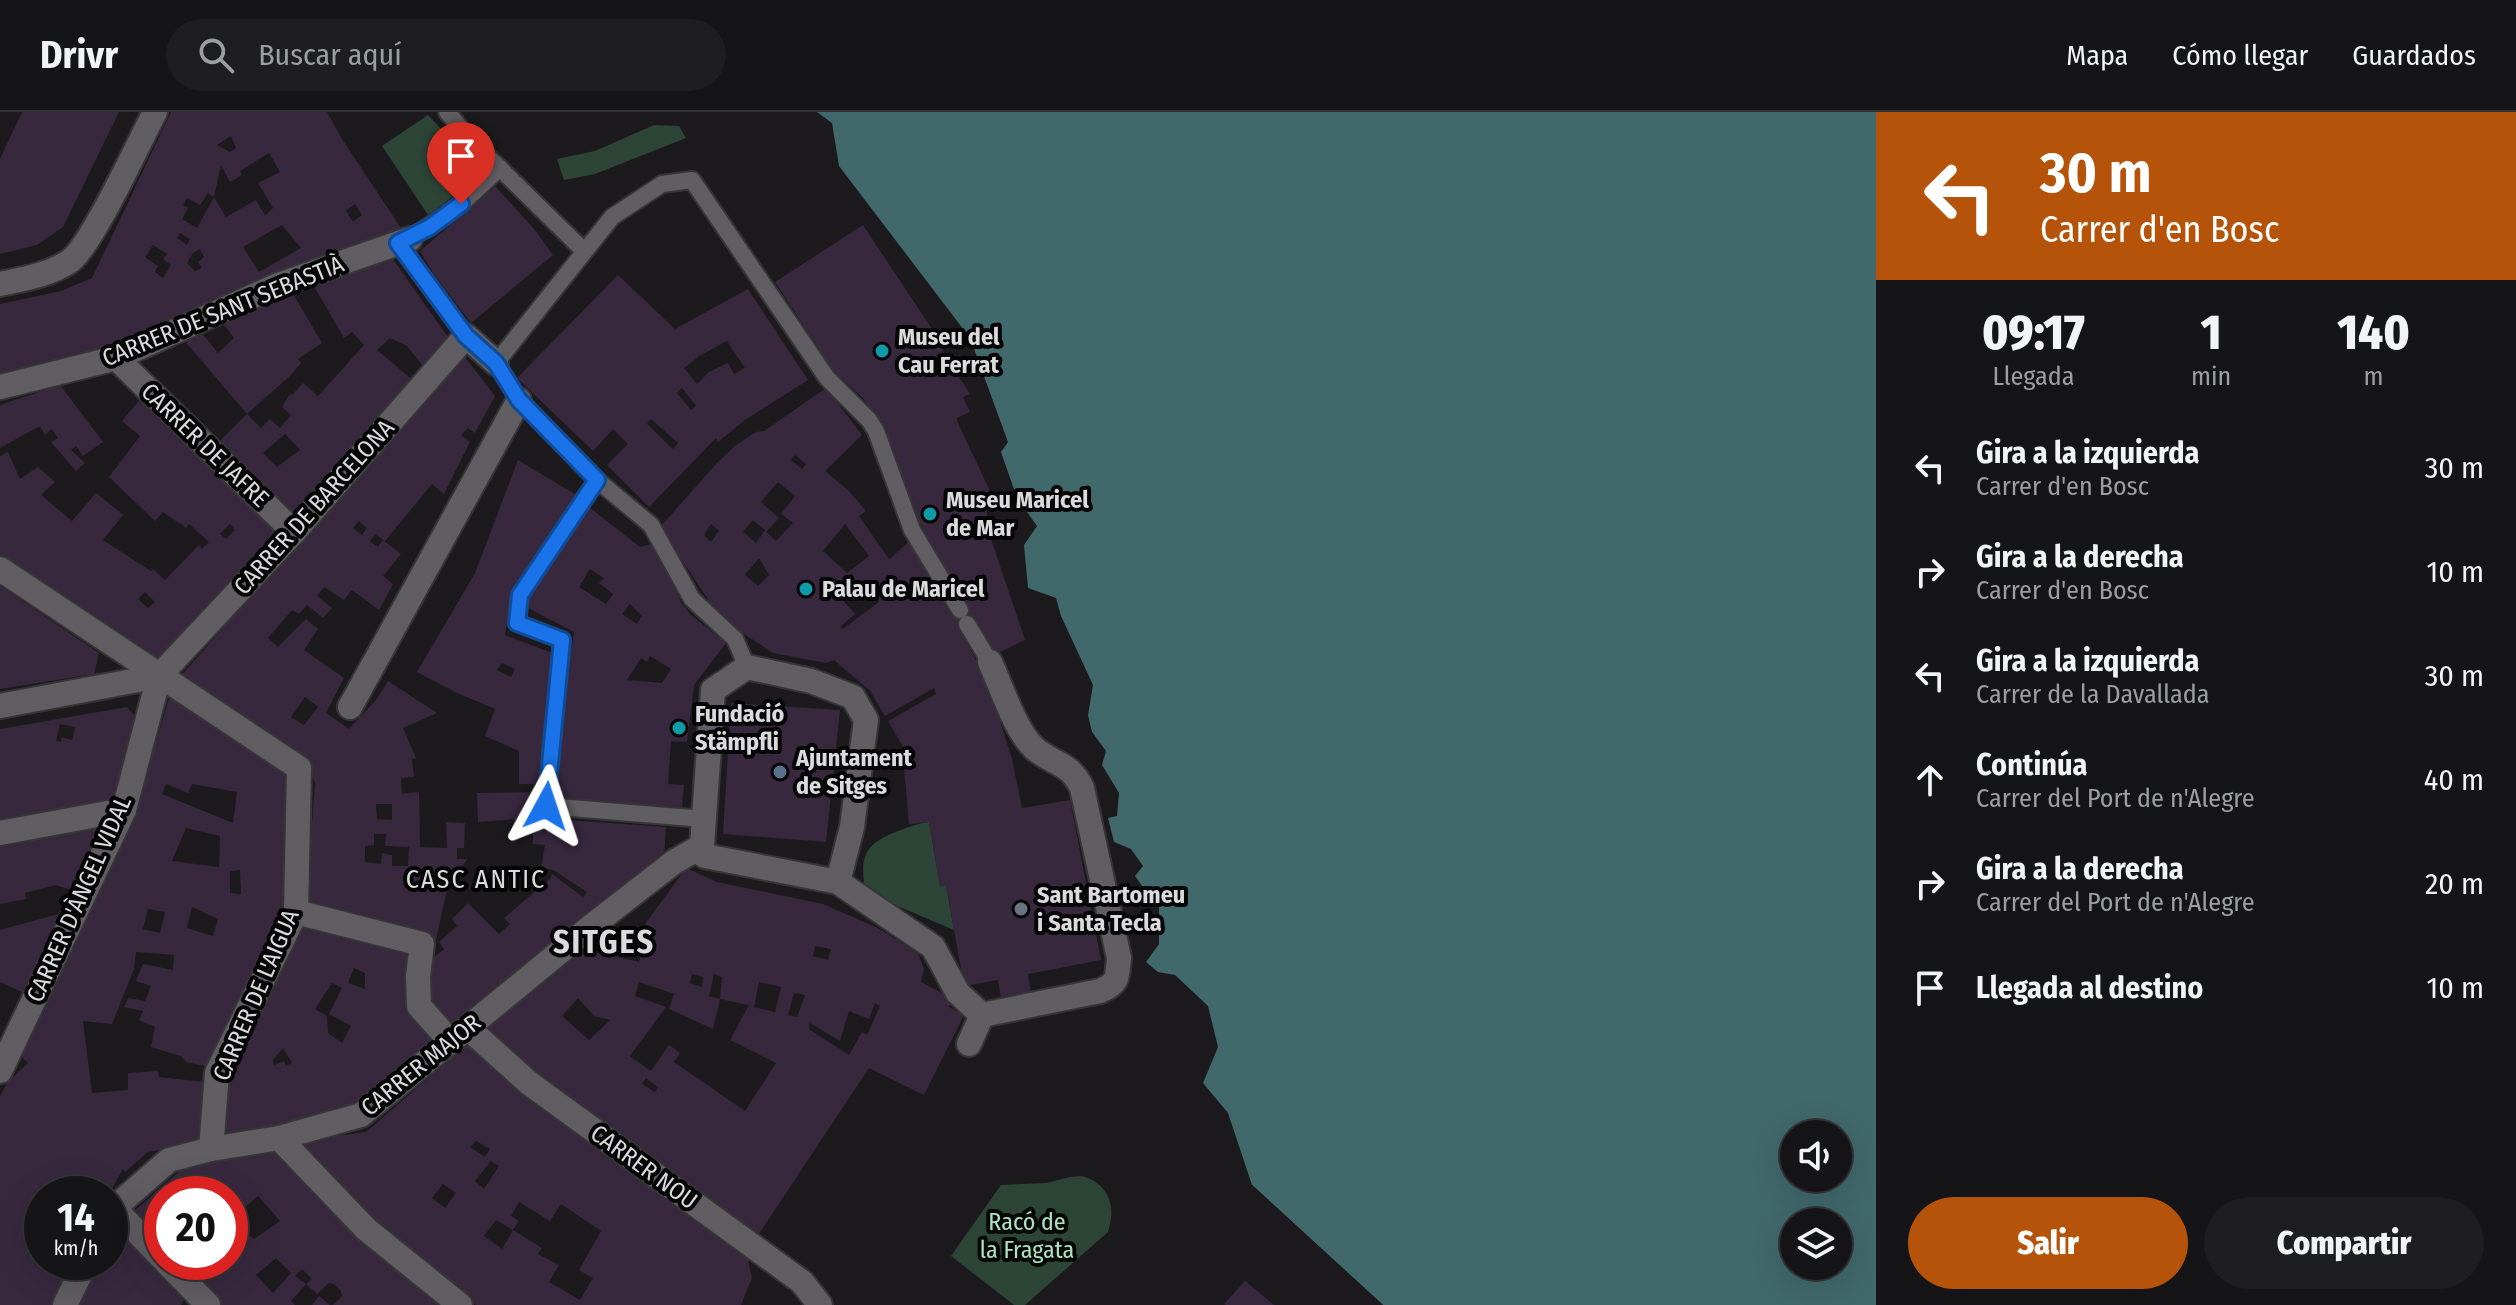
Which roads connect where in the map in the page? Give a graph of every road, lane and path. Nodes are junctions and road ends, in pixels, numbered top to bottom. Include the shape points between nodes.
1 (155, 112) edge
2 (447, 112) edge
3 (500, 168) junction
4 (404, 241) junction
5 (584, 251) junction
6 (0, 284) edge
7 (466, 336) junction
8 (116, 358) junction
9 (496, 363) junction
10 (0, 387) edge
11 (519, 400) junction
12 (597, 480) junction
13 (294, 532) junction
14 (0, 569) edge
15 (990, 662) joint
16 (747, 667) junction
17 (159, 676) junction
18 (0, 706) edge
19 (350, 707) dead end
20 (124, 810) junction
21 (704, 819) junction
22 (0, 833) edge
23 (702, 846) junction
24 (838, 882) junction
25 (296, 912) junction
26 (982, 1015) junction
27 (459, 1034) junction
28 (969, 1044) dead end
29 (3, 1064) edge
30 (279, 1138) junction
31 (211, 1149) junction
32 (128, 1197) edge
33 (128, 1226) edge
34 (144, 1241) edge
35 (77, 1280) edge
36 (184, 1280) edge
37 (65, 1305) edge
38 (208, 1305) edge
39 (460, 1305) edge
40 (820, 1305) edge

1 - 6 street via 81,250 37,276
2 - 3 lane
3 - 4 lane via 461,204
3 - 5 lane
4 - 7 lane
4 - 8 street, CARRER DE SANT SEBASTIÀ via 278,285
5 - 9 lane
5 - 15 lane via 612,217 662,184 692,180 827,378 874,428 912,530
7 - 9 street
7 - 13 street, CARRER DE BARCELONA
8 - 10 street, CARRER DE SANT SEBASTIÀ
8 - 13 street, CARRER DE JAFRE
9 - 11 lane
11 - 12 lane
11 - 19 street
12 - 16 lane via 651,525 692,599 735,639
12 - 21 lane via 520,595 517,623 562,640 546,806
13 - 17 street, CARRER DE BARCELONA
14 - 17 street
15 - 26 street via 1022,732 1034,748 1074,772 1082,788 1119,958 1112,986 1100,991
16 - 21 street via 713,690
16 - 24 street via 853,697 866,720 852,827
17 - 18 street
17 - 20 street, CARRER D'ÀNGEL VIDAL
17 - 25 street, CARRER DE L'AIGUA via 299,768
20 - 22 street
20 - 29 street, CARRER D'ÀNGEL VIDAL
21 - 23 street
23 - 24 street via 705,856
23 - 27 street, CARRER MAJOR via 662,871
24 - 26 street via 933,947 958,993
25 - 27 street, CARRER NOU via 422,944 419,1006
25 - 31 street, CARRER DE L'AIGUA via 217,1073
26 - 28 street
27 - 30 street, CARRER MAJOR via 361,1115
27 - 40 street, CARRER NOU via 802,1282
30 - 31 street, CARRER MAJOR
30 - 39 street via 366,1229
31 - 32 street, CARRER MAJOR via 169,1160
33 - 34 street
35 - 37 street
36 - 38 street

